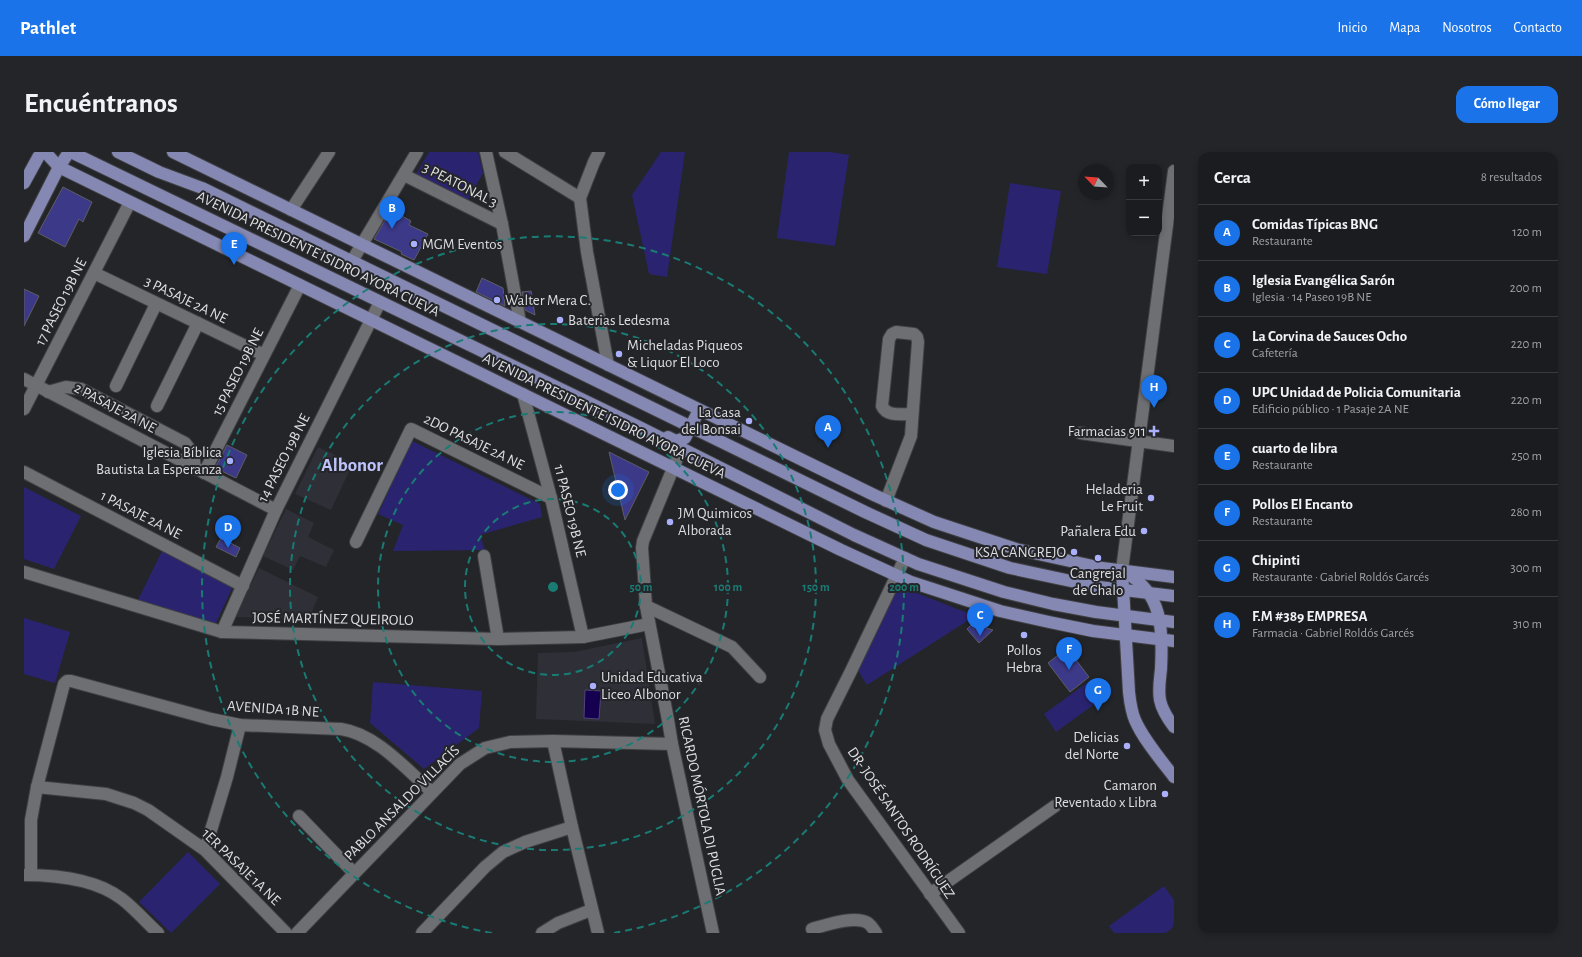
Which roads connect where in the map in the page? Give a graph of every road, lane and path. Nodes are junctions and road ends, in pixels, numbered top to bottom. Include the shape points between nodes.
1 (41, 152) edge
2 (44, 152) edge
3 (70, 152) edge
4 (118, 152) edge
5 (173, 152) edge
6 (329, 152) edge
7 (418, 152) edge
8 (486, 152) edge
9 (505, 152) edge
10 (600, 152) edge
11 (59, 167) junction
12 (1174, 171) edge
13 (404, 175) junction
14 (24, 181) edge
15 (580, 198) junction
16 (126, 208) dead end
17 (291, 210) junction
18 (502, 224) junction
19 (24, 236) edge
20 (362, 245) junction
21 (352, 261) junction
22 (94, 274) junction
23 (300, 285) junction
24 (380, 302) junction
25 (156, 304) junction
26 (372, 320) junction
27 (520, 322) junction
28 (198, 323) junction
29 (264, 355) junction
30 (608, 365) junction
31 (24, 379) edge
32 (37, 386) junction
33 (116, 386) dead end
34 (48, 392) junction
35 (523, 394) junction
36 (157, 406) dead end
37 (24, 409) edge
38 (699, 410) junction
39 (912, 414) junction
40 (639, 427) junction
41 (691, 427) junction
42 (1080, 433) dead end
43 (1138, 442) junction
44 (1174, 446) edge
45 (681, 448) junction
46 (673, 467) junction
47 (200, 471) junction
48 (24, 472) edge
49 (551, 498) junction
50 (886, 501) junction
51 (276, 510) junction
52 (990, 541) junction
53 (356, 542) dead end
54 (484, 556) dead end
55 (905, 558) junction
56 (984, 559) junction
57 (1122, 570) junction
58 (24, 572) edge
59 (898, 576) junction
60 (1174, 577) edge
61 (243, 586) junction
62 (1123, 590) junction
63 (1149, 593) junction
64 (1174, 596) edge
65 (646, 606) junction
66 (1124, 616) junction
67 (1160, 620) junction
68 (1174, 622) edge
69 (649, 624) junction
70 (222, 632) junction
71 (1126, 635) junction
72 (583, 637) junction
73 (498, 639) junction
74 (1168, 640) edge
75 (760, 677) dead end
76 (240, 725) junction
77 (1174, 727) edge
78 (553, 741) junction
79 (672, 744) junction
80 (1174, 777) edge
81 (37, 787) junction
82 (432, 792) junction
83 (1055, 806) dead end
84 (299, 816) dead end
85 (572, 827) junction
86 (205, 850) junction
87 (354, 873) junction
88 (28, 875) edge
89 (930, 894) junction
90 (592, 910) junction
91 (812, 929) dead end
92 (158, 933) edge
93 (286, 933) edge
94 (297, 933) edge
95 (422, 933) edge
96 (542, 933) edge
97 (598, 933) edge
98 (713, 933) edge
99 (876, 933) edge
100 (959, 933) edge

1 - 14 main road
2 - 11 main road, AVENIDA PRESIDENTE ISIDRO AYORA CUEVA
3 - 11 main road
3 - 24 main road, AVENIDA PRESIDENTE ISIDRO AYORA CUEVA
4 - 21 main road, AVENIDA PRESIDENTE ISIDRO AYORA CUEVA via 159,172 202,188
5 - 17 main road, AVENIDA PRESIDENTE ISIDRO AYORA CUEVA
6 - 17 street
7 - 13 street
8 - 18 street
9 - 15 street
10 - 15 street
11 - 19 main road
11 - 23 main road, AVENIDA PRESIDENTE ISIDRO AYORA CUEVA
12 - 43 street
13 - 18 street, 3 PEATONAL 3
13 - 20 street
15 - 30 street via 587,252
16 - 22 street, 17 PASEO 19B NE
17 - 20 main road, AVENIDA PRESIDENTE ISIDRO AYORA CUEVA
18 - 27 street
20 - 21 street
20 - 27 main road, AVENIDA PRESIDENTE ISIDRO AYORA CUEVA
21 - 41 main road, AVENIDA PRESIDENTE ISIDRO AYORA CUEVA
22 - 25 street, 3 PASAJE 2A NE
22 - 32 street, 17 PASEO 19B NE
23 - 26 main road, AVENIDA PRESIDENTE ISIDRO AYORA CUEVA
23 - 29 street, 15 PASEO 19B NE
24 - 26 street, 14 PASEO 19B NE
24 - 40 main road, AVENIDA PRESIDENTE ISIDRO AYORA CUEVA
25 - 28 street, 3 PASAJE 2A NE
25 - 33 street
26 - 35 main road, AVENIDA PRESIDENTE ISIDRO AYORA CUEVA
26 - 51 street, 14 PASEO 19B NE
27 - 30 main road, AVENIDA PRESIDENTE ISIDRO AYORA CUEVA
28 - 29 street, 3 PASAJE 2A NE
28 - 36 street
29 - 47 street, 15 PASEO 19B NE
30 - 38 main road, AVENIDA PRESIDENTE ISIDRO AYORA CUEVA
31 - 32 street, 2 PASAJE 2A NE
32 - 34 street, 2 PASAJE 2A NE
32 - 37 street, 17 PASEO 19B NE
34 - 47 street, 2 PASAJE 2A NE
34 - 47 street via 66,387 81,389 185,443 193,453
35 - 46 main road, AVENIDA PRESIDENTE ISIDRO AYORA CUEVA
35 - 49 street, 11 PASEO 19B NE
38 - 41 main road
38 - 50 main road, AVENIDA PRESIDENTE ISIDRO AYORA CUEVA
39 - 39 street via 889,413 882,406 889,339 896,332 914,334 918,342
39 - 50 street via 911,436
40 - 41 main road via 676,441 685,438
40 - 45 main road, AVENIDA PRESIDENTE ISIDRO AYORA CUEVA
41 - 56 main road, AVENIDA PRESIDENTE ISIDRO AYORA CUEVA via 926,540
42 - 43 street
43 - 44 street
43 - 57 street
45 - 46 street
45 - 55 main road, AVENIDA PRESIDENTE ISIDRO AYORA CUEVA via 847,532
46 - 59 main road, AVENIDA PRESIDENTE ISIDRO AYORA CUEVA
46 - 65 street, RICARDO MÓRTOLA DI PUGLIA via 643,544
47 - 51 street, 2 PASAJE 2A NE
48 - 61 street, 1 PASAJE 2A NE
49 - 53 street, 2DO PASAJE 2A NE via 411,429
49 - 72 street, 11 PASEO 19B NE
50 - 52 main road, AVENIDA PRESIDENTE ISIDRO AYORA CUEVA via 934,522
51 - 61 street, 14 PASEO 19B NE
52 - 56 main road
52 - 57 main road, AVENIDA PRESIDENTE ISIDRO AYORA CUEVA via 1064,561
54 - 73 street
55 - 59 street
55 - 66 main road, AVENIDA PRESIDENTE ISIDRO AYORA CUEVA via 1004,592
56 - 62 main road, AVENIDA PRESIDENTE ISIDRO AYORA CUEVA via 1059,579
57 - 60 main road, AVENIDA PRESIDENTE ISIDRO AYORA CUEVA
57 - 62 main road
57 - 63 main road via 1142,584
58 - 70 street, JOSÉ MARTÍNEZ QUEIROLO
59 - 71 main road, AVENIDA PRESIDENTE ISIDRO AYORA CUEVA via 1000,611 1093,631
59 - 89 street, DR- JOSÉ SANTOS RODRÍGUEZ via 827,719 825,730 829,744 848,780
61 - 70 street, 14 PASEO 19B NE
62 - 63 main road, AVENIDA PRESIDENTE ISIDRO AYORA CUEVA
62 - 66 main road
63 - 64 main road, AVENIDA PRESIDENTE ISIDRO AYORA CUEVA
63 - 67 main road
65 - 69 street, RICARDO MÓRTOLA DI PUGLIA
65 - 75 street via 729,645
66 - 67 main road, AVENIDA PRESIDENTE ISIDRO AYORA CUEVA
66 - 71 main road
67 - 68 main road, AVENIDA PRESIDENTE ISIDRO AYORA CUEVA
67 - 74 main road
69 - 72 street, JOSÉ MARTÍNEZ QUEIROLO
69 - 79 street, RICARDO MÓRTOLA DI PUGLIA
70 - 73 street, JOSÉ MARTÍNEZ QUEIROLO
71 - 74 main road, AVENIDA PRESIDENTE ISIDRO AYORA CUEVA
71 - 80 main road via 1129,692 1134,720
72 - 73 street, JOSÉ MARTÍNEZ QUEIROLO
74 - 77 main road via 1160,700 1165,714
76 - 81 street, AVENIDA 1B NE via 67,681 64,684
76 - 82 street, AVENIDA 1B NE via 341,729 355,732 379,745
76 - 86 street
78 - 79 street, PABLO ANSALDO VILLACÍS
78 - 82 street, PABLO ANSALDO VILLACÍS via 510,742 485,748 460,764
78 - 85 street
79 - 98 street, RICARDO MÓRTOLA DI PUGLIA
81 - 86 street, 1ER PASAJE 1A NE via 106,794 134,803
81 - 88 street via 31,820
82 - 87 street, PABLO ANSALDO VILLACÍS
83 - 89 street
84 - 87 street
85 - 90 street
85 - 95 street via 503,852 485,867
86 - 93 street, 1ER PASAJE 1A NE
87 - 94 street, PABLO ANSALDO VILLACÍS
88 - 92 street via 95,884 122,899
89 - 100 street, DR- JOSÉ SANTOS RODRÍGUEZ
90 - 96 street via 558,923
90 - 97 street
91 - 99 street via 845,921 865,922

